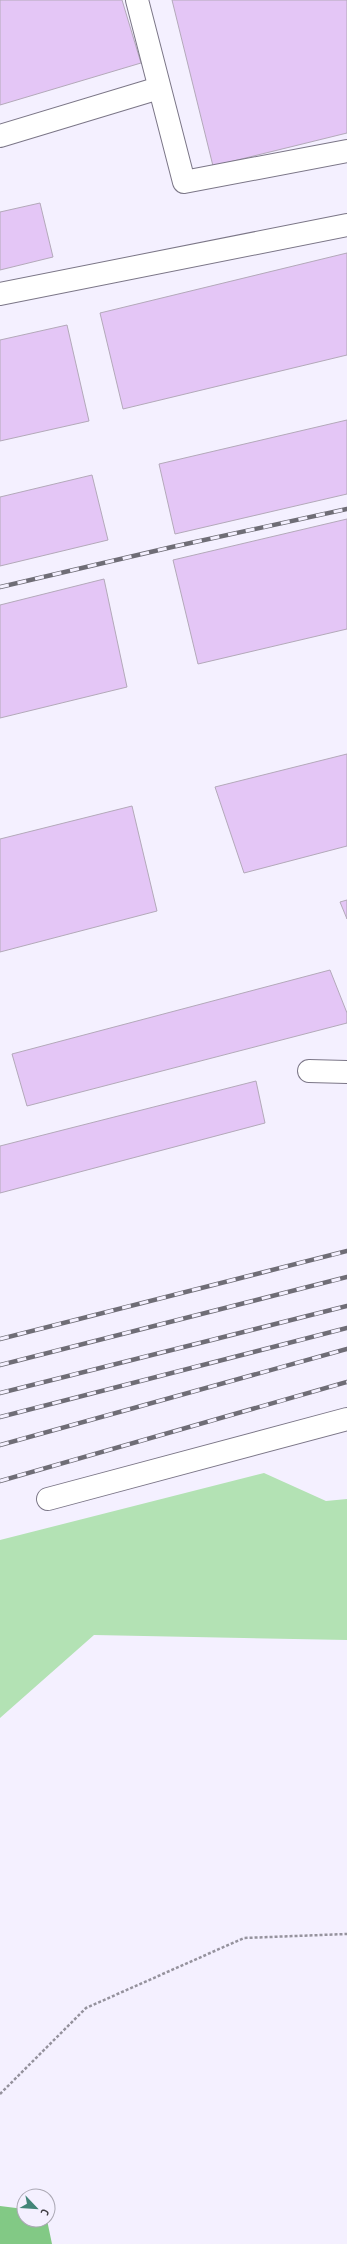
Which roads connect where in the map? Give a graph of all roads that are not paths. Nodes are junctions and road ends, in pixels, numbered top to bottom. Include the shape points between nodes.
1 (138, 0) edge
2 (159, 88) junction
3 (0, 136) edge
4 (347, 151) edge
5 (347, 225) edge
6 (0, 294) edge
7 (309, 1072) dead end
8 (347, 1072) edge
9 (347, 1419) edge
10 (48, 1499) dead end

1 - 2 lane
2 - 3 lane
2 - 4 lane via 184,182
5 - 6 lane
7 - 8 lane
9 - 10 lane

